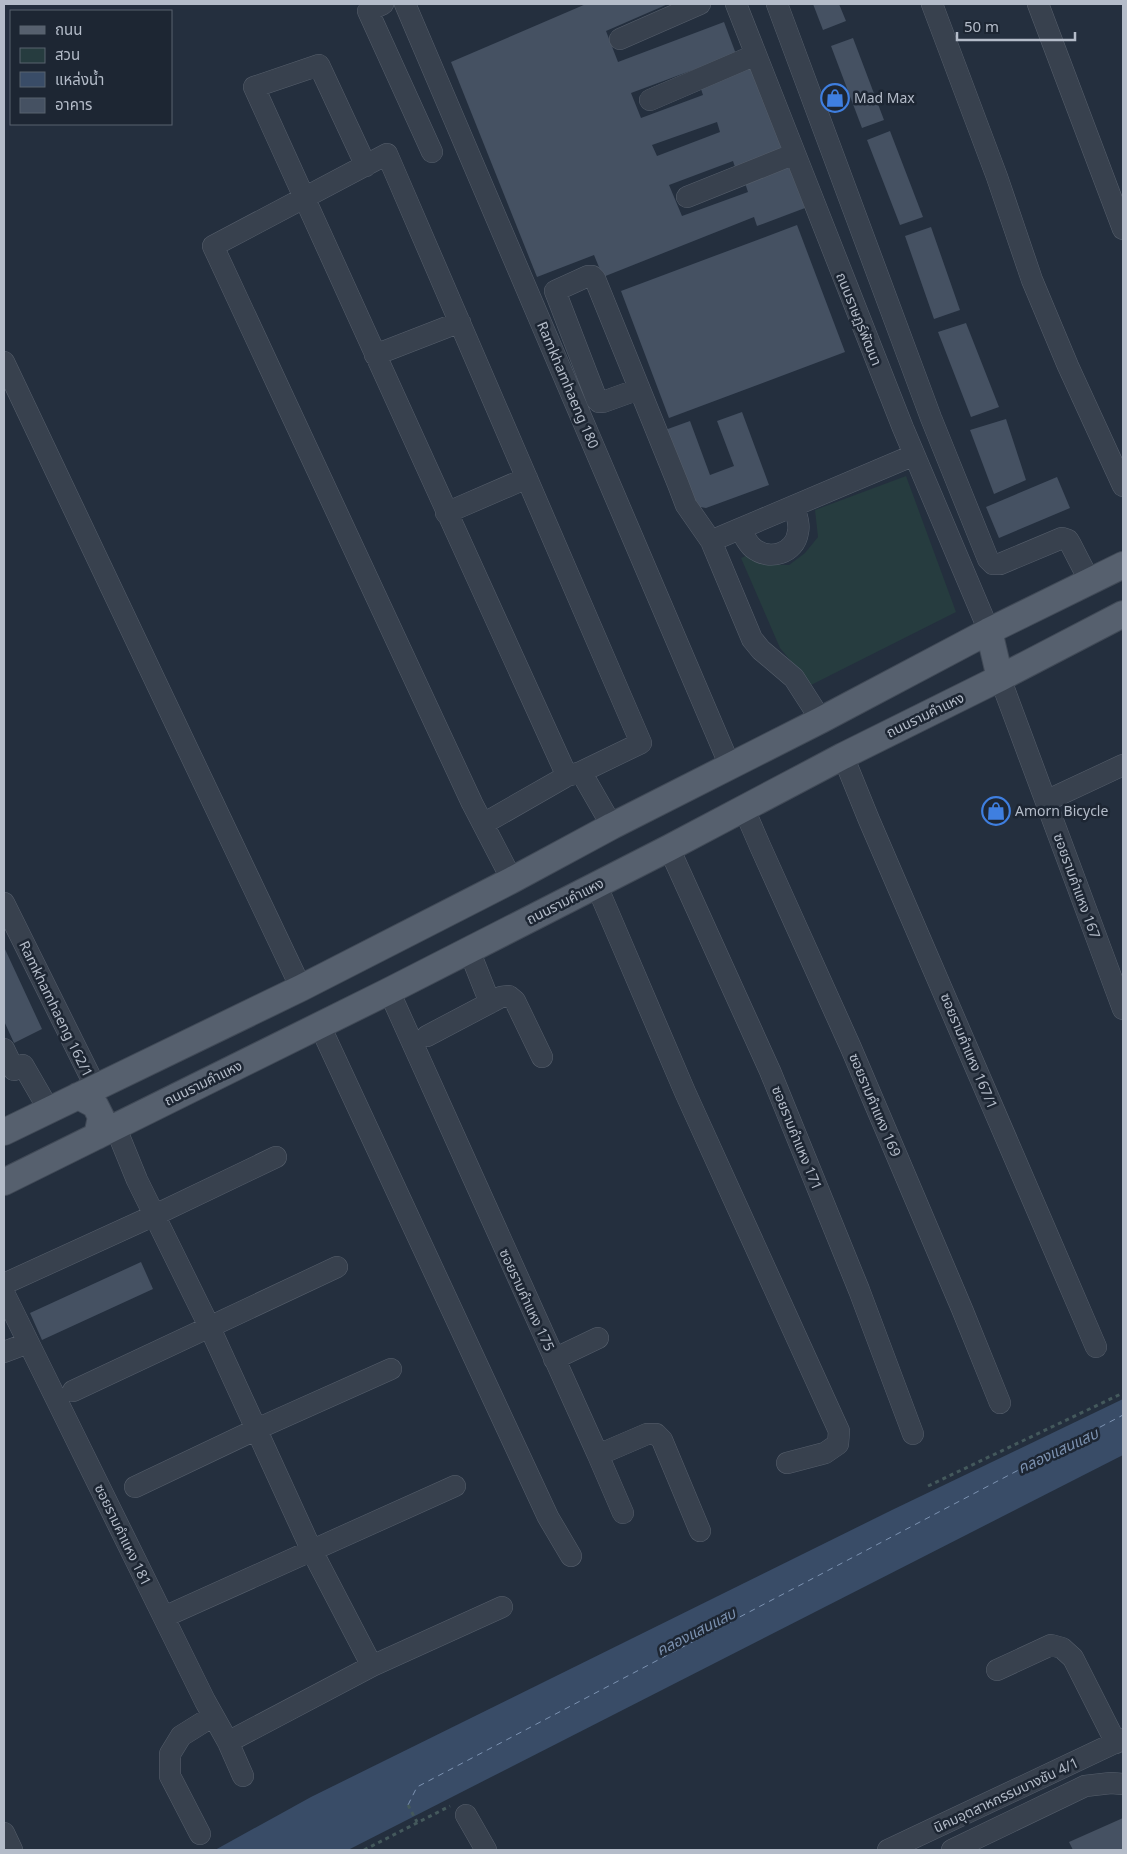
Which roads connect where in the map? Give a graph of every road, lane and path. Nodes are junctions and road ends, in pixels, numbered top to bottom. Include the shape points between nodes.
1 (405, 4) edge
2 (700, 4) edge
3 (736, 4) edge
4 (777, 4) edge
5 (932, 4) edge
6 (1038, 4) edge
7 (375, 5) edge
8 (620, 40) dead end
9 (755, 55) junction
10 (650, 100) dead end
11 (432, 152) dead end
12 (794, 154) junction
13 (366, 166) junction
14 (687, 197) dead end
15 (305, 199) junction
16 (1123, 228) edge
17 (460, 322) junction
18 (375, 355) junction
19 (4, 362) edge
20 (639, 389) junction
21 (931, 418) junction
22 (903, 428) junction
23 (914, 455) junction
24 (527, 478) junction
25 (1123, 486) edge
26 (794, 506) junction
27 (446, 513) junction
28 (740, 529) junction
29 (711, 541) junction
30 (1123, 565) edge
31 (1090, 582) junction
32 (1123, 614) edge
33 (989, 631) junction
34 (1000, 678) junction
35 (821, 720) junction
36 (843, 756) junction
37 (1123, 765) edge
38 (730, 766) junction
39 (574, 774) junction
40 (1046, 801) junction
41 (744, 809) junction
42 (483, 824) junction
43 (612, 826) junction
44 (669, 848) junction
45 (512, 880) junction
46 (596, 884) junction
47 (4, 903) edge
48 (469, 950) junction
49 (301, 988) junction
50 (389, 992) junction
51 (490, 1003) junction
52 (1123, 1009) edge
53 (320, 1026) junction
54 (427, 1036) dead end
55 (4, 1049) edge
56 (542, 1057) dead end
57 (130, 1071) junction
58 (87, 1092) junction
59 (153, 1108) junction
60 (49, 1110) junction
61 (106, 1131) junction
62 (4, 1132) edge
63 (276, 1157) dead end
64 (4, 1182) edge
65 (155, 1216) junction
66 (337, 1267) dead end
67 (4, 1284) edge
68 (4, 1293) edge
69 (210, 1328) junction
70 (598, 1338) dead end
71 (28, 1343) junction
72 (1096, 1346) dead end
73 (4, 1352) edge
74 (554, 1359) junction
75 (391, 1369) dead end
76 (73, 1391) dead end
77 (1123, 1394) edge
78 (1000, 1403) dead end
79 (257, 1429) junction
80 (913, 1434) dead end
81 (598, 1455) junction
82 (787, 1463) dead end
83 (454, 1486) dead end
84 (928, 1486) dead end
85 (135, 1487) dead end
86 (623, 1513) dead end
87 (700, 1531) dead end
88 (311, 1549) junction
89 (571, 1556) dead end
90 (502, 1607) dead end
91 (164, 1617) junction
92 (372, 1666) junction
93 (997, 1670) dead end
94 (213, 1716) junction
95 (1120, 1741) edge
96 (228, 1742) junction
97 (243, 1776) dead end
98 (1123, 1784) edge
99 (408, 1805) dead end
100 (466, 1815) joint
101 (417, 1822) junction
102 (4, 1833) edge
103 (200, 1834) dead end
104 (12, 1850) edge
105 (364, 1850) edge
106 (486, 1850) edge
107 (888, 1850) edge
108 (952, 1850) edge

1 - 38 street, Ramkhamhaeng 180
2 - 8 street
3 - 9 street, ถนนราษฏร์พัฒนา
4 - 21 street
5 - 25 street via 1032,280
6 - 16 street
7 - 11 street
9 - 10 street
9 - 12 street, ถนนราษฏร์พัฒนา
12 - 14 street
12 - 22 street, ถนนราษฏร์พัฒนา
13 - 15 street
13 - 15 street via 319,65 254,87
13 - 17 street via 387,154
15 - 18 street
15 - 42 street via 214,246
17 - 18 street
17 - 24 street
18 - 27 street
19 - 49 street
20 - 20 street via 595,279 588,276 555,291 597,400 602,402
20 - 29 street via 686,505
21 - 22 street
21 - 31 street via 988,559 993,564 1000,564 1062,538 1072,545
22 - 23 street, ถนนราษฏร์พัฒนา
23 - 26 street
23 - 33 street, ถนนราษฏร์พัฒนา
24 - 27 street
24 - 39 street via 641,743
26 - 28 street
26 - 28 street via 796,541 782,553 773,556 758,551
27 - 39 street
28 - 29 street
29 - 35 street via 752,640 794,678
30 - 31 main road
31 - 33 main road
32 - 34 main road, ถนนรามคำแหง
33 - 34 main road
33 - 35 main road
34 - 36 main road, ถนนรามคำแหง
34 - 40 street, ซอยรามคำแหง 167
35 - 38 main road
36 - 41 main road, ถนนรามคำแหง
36 - 72 street, ซอยรามคำแหง 167/1
37 - 40 street
38 - 43 main road
39 - 42 street
39 - 43 street
40 - 52 street, ซอยรามคำแหง 167
41 - 44 main road, ถนนรามคำแหง
41 - 78 street, ซอยรามคำแหง 169 via 851,1048
42 - 45 street
43 - 45 main road
44 - 46 main road, ถนนรามคำแหง
44 - 80 street, ซอยรามคำแหง 171 via 770,1071 859,1290
45 - 49 main road
46 - 48 main road, ถนนรามคำแหง
46 - 82 street via 685,1092 839,1431 838,1444 825,1453
47 - 58 street, Ramkhamhaeng 162/1
48 - 50 main road, ถนนรามคำแหง
48 - 51 street
49 - 57 main road
50 - 53 main road, ถนนรามคำแหง
50 - 74 street, ซอยรามคำแหง 175
51 - 54 street
51 - 56 street via 509,996 515,1000
53 - 59 main road, ถนนรามคำแหง
53 - 89 street via 544,1509
55 - 60 street via 14,1070 23,1065
57 - 58 main road
57 - 59 main road via 127,1089 134,1100
58 - 60 main road
58 - 61 main road
59 - 61 main road, ถนนรามคำแหง
60 - 62 main road
61 - 64 main road, ถนนรามคำแหง
61 - 65 street via 138,1180
63 - 65 street
65 - 67 street
65 - 69 street
66 - 69 street
68 - 71 street, ซอยรามคำแหง 181
69 - 76 street
69 - 79 street
70 - 74 street
71 - 73 street
71 - 91 street, ซอยรามคำแหง 181
74 - 81 street, ซอยรามคำแหง 175
75 - 79 street
77 - 84 path
79 - 85 street
79 - 88 street
81 - 86 street, ซอยรามคำแหง 175
81 - 87 street via 647,1434 656,1434 662,1440
83 - 88 street
88 - 91 street
88 - 92 street
90 - 92 street
91 - 94 street, ซอยรามคำแหง 181
92 - 96 street
93 - 95 street via 1051,1646 1062,1648 1073,1658
94 - 96 street, ซอยรามคำแหง 181
94 - 103 street via 181,1736 170,1754 170,1776
95 - 107 street, นิคมอุตสาหกรรมบางชัน 4/1
96 - 97 street, ซอยรามคำแหง 181
98 - 108 street via 1085,1786
99 - 101 path
100 - 101 path via 458,1802
100 - 106 street
101 - 105 path
102 - 104 street

